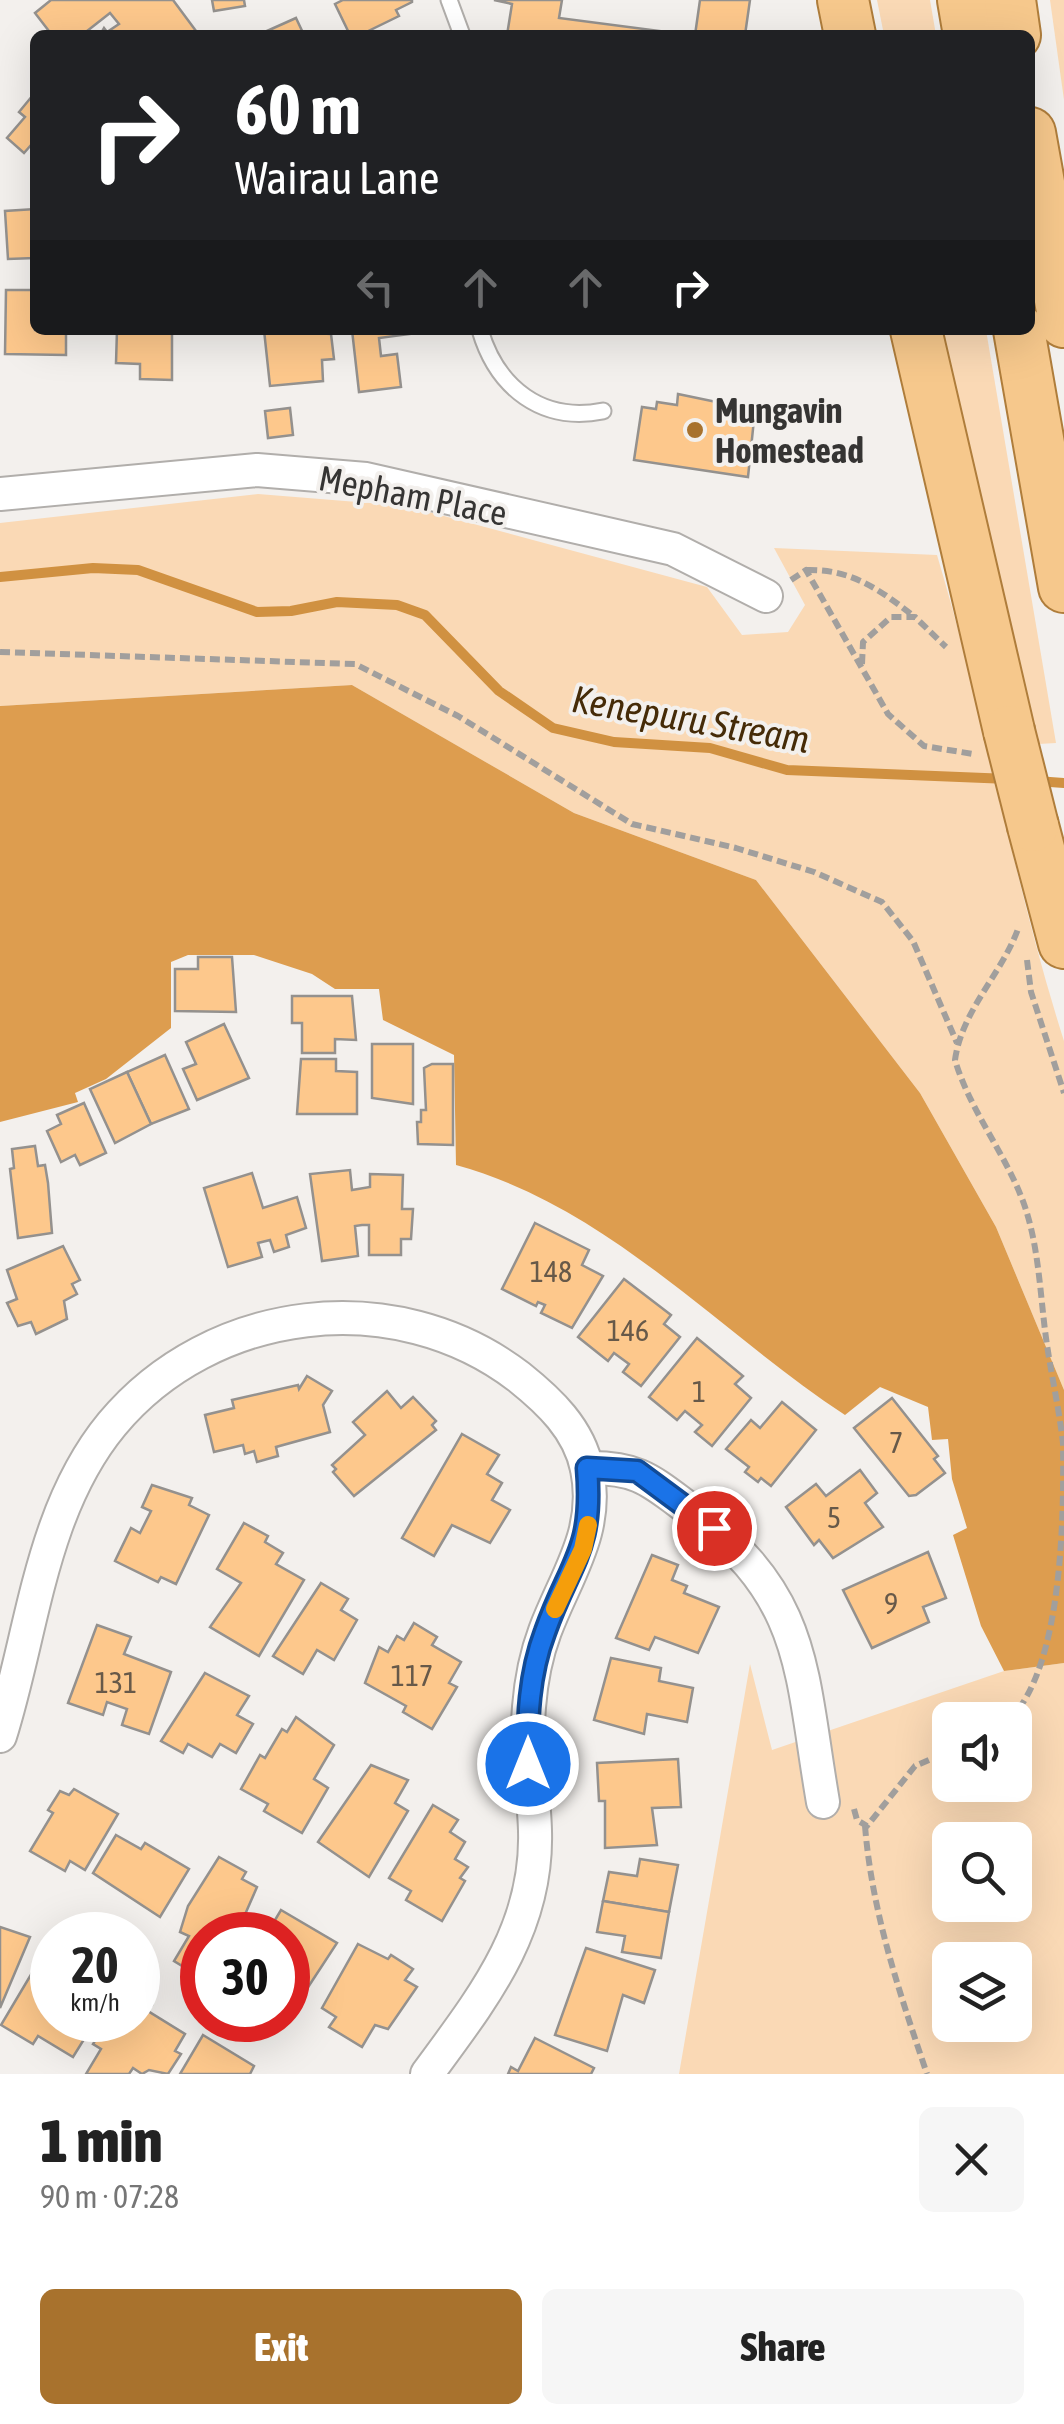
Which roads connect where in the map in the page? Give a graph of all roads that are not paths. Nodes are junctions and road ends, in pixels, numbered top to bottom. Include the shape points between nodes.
1 (449, 0) edge
2 (843, 0) edge
3 (964, 0) edge
4 (1010, 0) edge
5 (460, 30) edge
6 (849, 30) edge
7 (968, 30) edge
8 (1014, 30) edge
9 (1035, 161) edge
10 (1064, 322) edge
11 (481, 335) edge
12 (917, 335) edge
13 (1019, 335) edge
14 (603, 411) dead end
15 (0, 494) edge
16 (1064, 586) edge
17 (766, 596) road end
18 (1043, 932) edge
19 (587, 1468) junction
20 (0, 1736) edge
21 (823, 1802) road end
22 (427, 2074) edge

1 - 5 lane
2 - 6 main road
3 - 7 main road
4 - 8 main road
9 - 10 main road
11 - 14 lane via 506,380 527,400 557,413
12 - 18 main road, bridge via 998,743 1033,826
13 - 16 main road
15 - 17 street, Mepham Place via 257,470 366,479 672,549
19 - 20 street via 568,1426 535,1390 462,1343 432,1332 325,1317 264,1328 201,1352 132,1402 77,1475 56,1522
19 - 21 street via 626,1468 645,1476 734,1544 771,1590 802,1659
19 - 22 street via 583,1549 545,1629 532,1680 528,1733 536,1835 527,1903 498,1976

